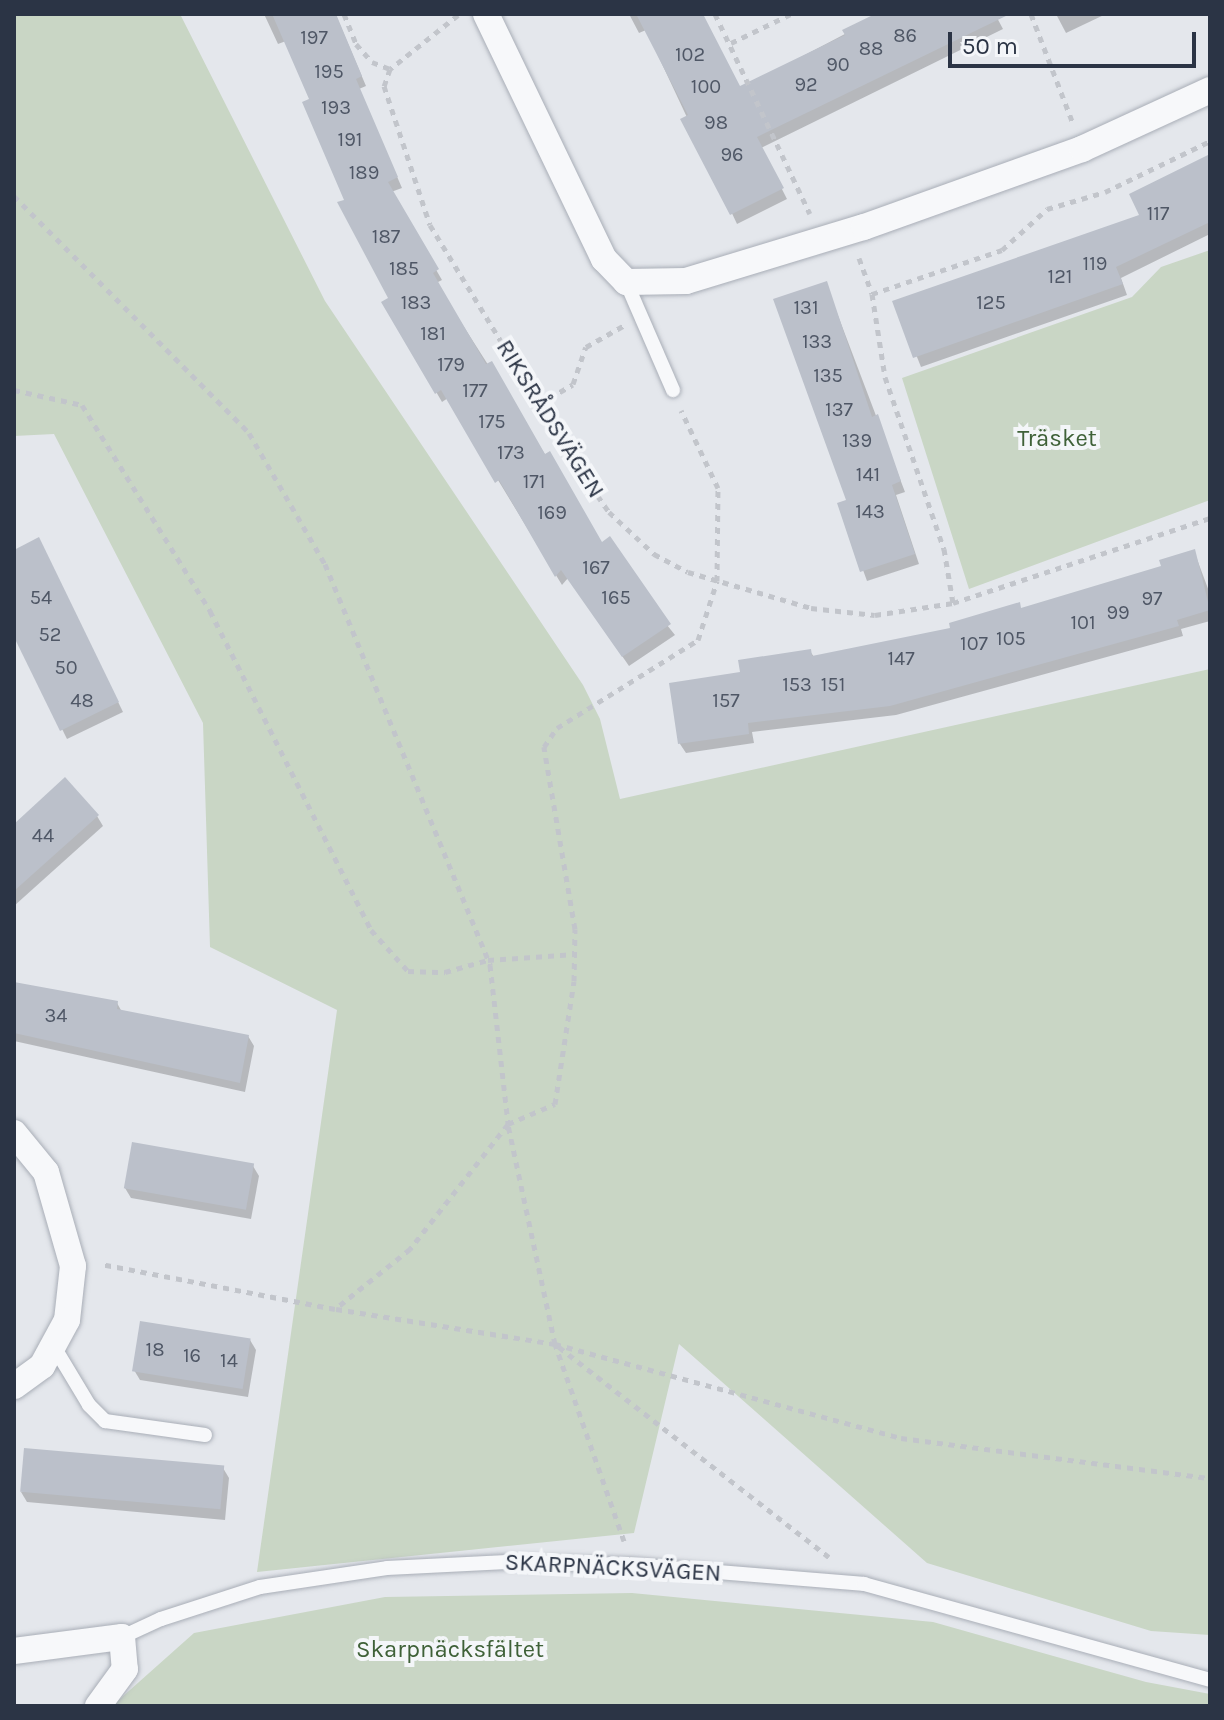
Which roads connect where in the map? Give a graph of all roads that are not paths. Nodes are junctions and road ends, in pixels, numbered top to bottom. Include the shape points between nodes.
1 (486, 14) edge
2 (1210, 90) edge
3 (626, 282) junction
4 (673, 390) road end
5 (14, 1133) edge
6 (53, 1345) junction
7 (14, 1386) edge
8 (205, 1435) dead end
9 (122, 1637) junction
10 (14, 1651) edge
11 (1210, 1680) edge
12 (98, 1706) edge

1 - 3 street via 604,259
2 - 3 street via 1082,149 850,231 686,281
3 - 4 lane
5 - 6 street via 46,1172 69,1238 73,1266 67,1320
6 - 7 street via 42,1366
6 - 8 lane via 89,1405 105,1421
9 - 10 street, SKARPNÄCKSVÄGEN
9 - 11 lane, SKARPNÄCKSVÄGEN via 260,1587 387,1568 507,1562 633,1565 864,1584
9 - 12 street via 125,1669

